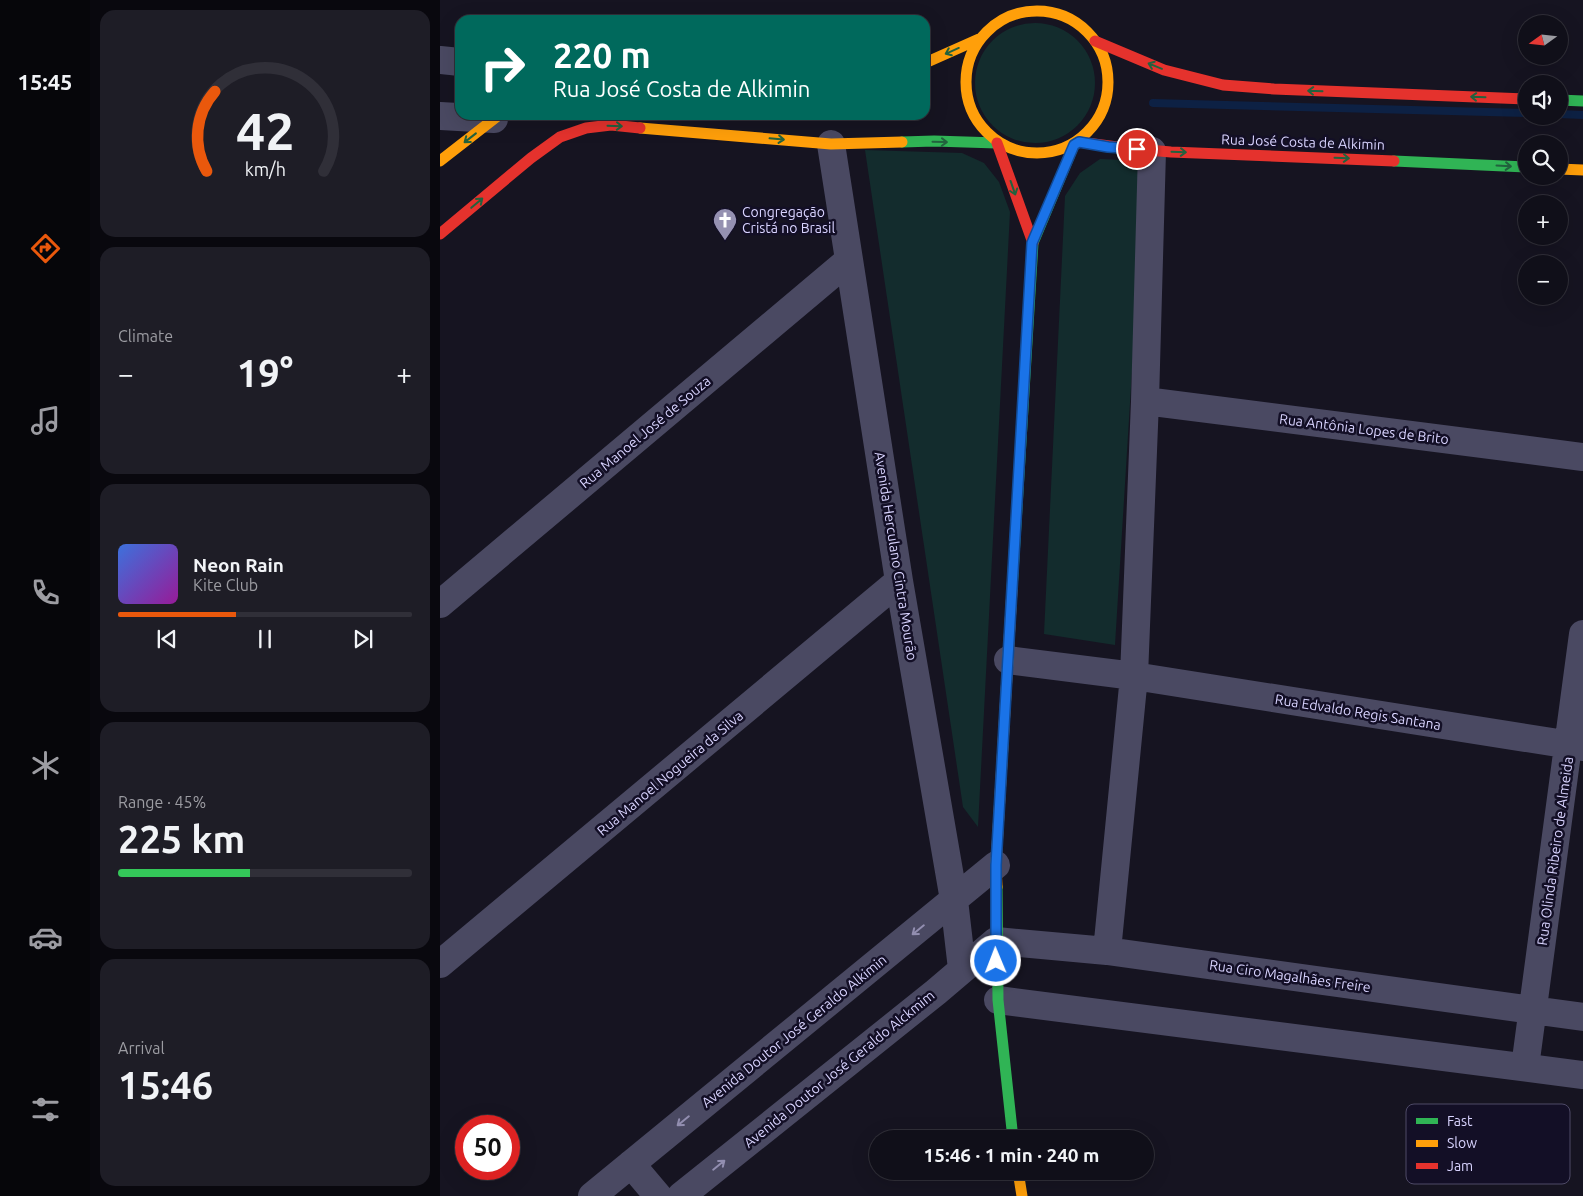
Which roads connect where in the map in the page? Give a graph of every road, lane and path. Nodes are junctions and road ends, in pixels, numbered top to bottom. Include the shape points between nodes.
1 (999, 6) dead end
2 (1084, 16) dead end
3 (1092, 37) junction
4 (979, 39) junction
5 (440, 60) edge
6 (930, 61) edge
7 (455, 62) edge
8 (1518, 99) edge
9 (1568, 100) edge
10 (1583, 101) edge
11 (440, 116) edge
12 (455, 116) edge
13 (493, 120) edge
14 (997, 142) junction
15 (1076, 143) junction
16 (831, 144) junction
17 (1152, 151) junction
18 (440, 161) edge
19 (1518, 167) edge
20 (1568, 169) edge
21 (1583, 170) edge
22 (440, 234) edge
23 (1032, 243) junction
24 (849, 260) junction
25 (1145, 401) junction
26 (1583, 457) edge
27 (899, 581) junction
28 (440, 604) edge
29 (1583, 634) edge
30 (1008, 660) junction
31 (1134, 676) junction
32 (1576, 747) edge
33 (996, 865) junction
34 (954, 900) junction
35 (996, 941) junction
36 (1107, 951) junction
37 (440, 964) edge
38 (962, 969) junction
39 (998, 1000) junction
40 (1534, 1010) junction
41 (1583, 1017) edge
42 (1525, 1067) junction
43 (1583, 1075) edge
44 (1012, 1130) edge
45 (632, 1164) junction
46 (1019, 1180) edge
47 (592, 1196) edge
48 (658, 1196) edge
49 (681, 1196) edge
50 (1022, 1196) edge

1 - 4 street
2 - 3 street
3 - 4 street via 1074,20 1055,12 1034,10 1014,14
8 -> 3 street via 1223,85 1164,70
3 - 15 street via 1101,48 1107,67 1107,100 1092,128
4 -> 6 street
4 - 14 street via 969,58 966,91 982,126
5 - 7 street
9 - 10 street
11 - 12 street
13 -> 18 street
14 - 15 street via 1027,153 1046,154
16 -> 14 street
14 -> 23 street
15 - 17 street, Rua José Costa de Alkimin
15 - 23 street
22 -> 16 street via 531,158 560,138 586,128 611,125
16 - 24 street, Avenida Herculano Cintra Mourão
17 -> 19 street, Rua José Costa de Alkimin
17 - 25 street
20 - 21 street
23 - 30 street
24 - 27 street, Avenida Herculano Cintra Mourão
24 - 28 street, Rua Manoel José de Souza
25 - 26 street, Rua Antônia Lopes de Brito
25 - 31 street
27 - 34 street, Avenida Herculano Cintra Mourão
27 - 37 street, Rua Manoel Nogueira da Silva
29 - 32 street, Rua Olinda Ribeiro de Almeida
30 - 31 street, Rua Edvaldo Regis Santana
30 - 33 street
31 - 32 street, Rua Edvaldo Regis Santana
31 - 36 street
32 - 40 street, Rua Olinda Ribeiro de Almeida
33 - 34 street, Avenida Doutor José Geraldo Alkimin
33 - 35 street
34 - 38 street, Avenida Herculano Cintra Mourão
34 -> 45 street, Avenida Doutor José Geraldo Alkimin
35 - 36 street, Rua Ciro Magalhães Freire
35 - 38 street, Avenida Doutor José Geraldo Alckmim
35 - 39 street
36 - 40 street, Rua Ciro Magalhães Freire
49 -> 38 street, Avenida Doutor José Geraldo Alckmim
39 - 42 street
39 - 44 street
40 - 41 street, Rua Ciro Magalhães Freire
40 - 42 street, Rua Olinda Ribeiro de Almeida
42 - 43 street
45 - 47 street, Avenida Doutor José Geraldo Alkimin
45 - 48 street
46 - 50 street

